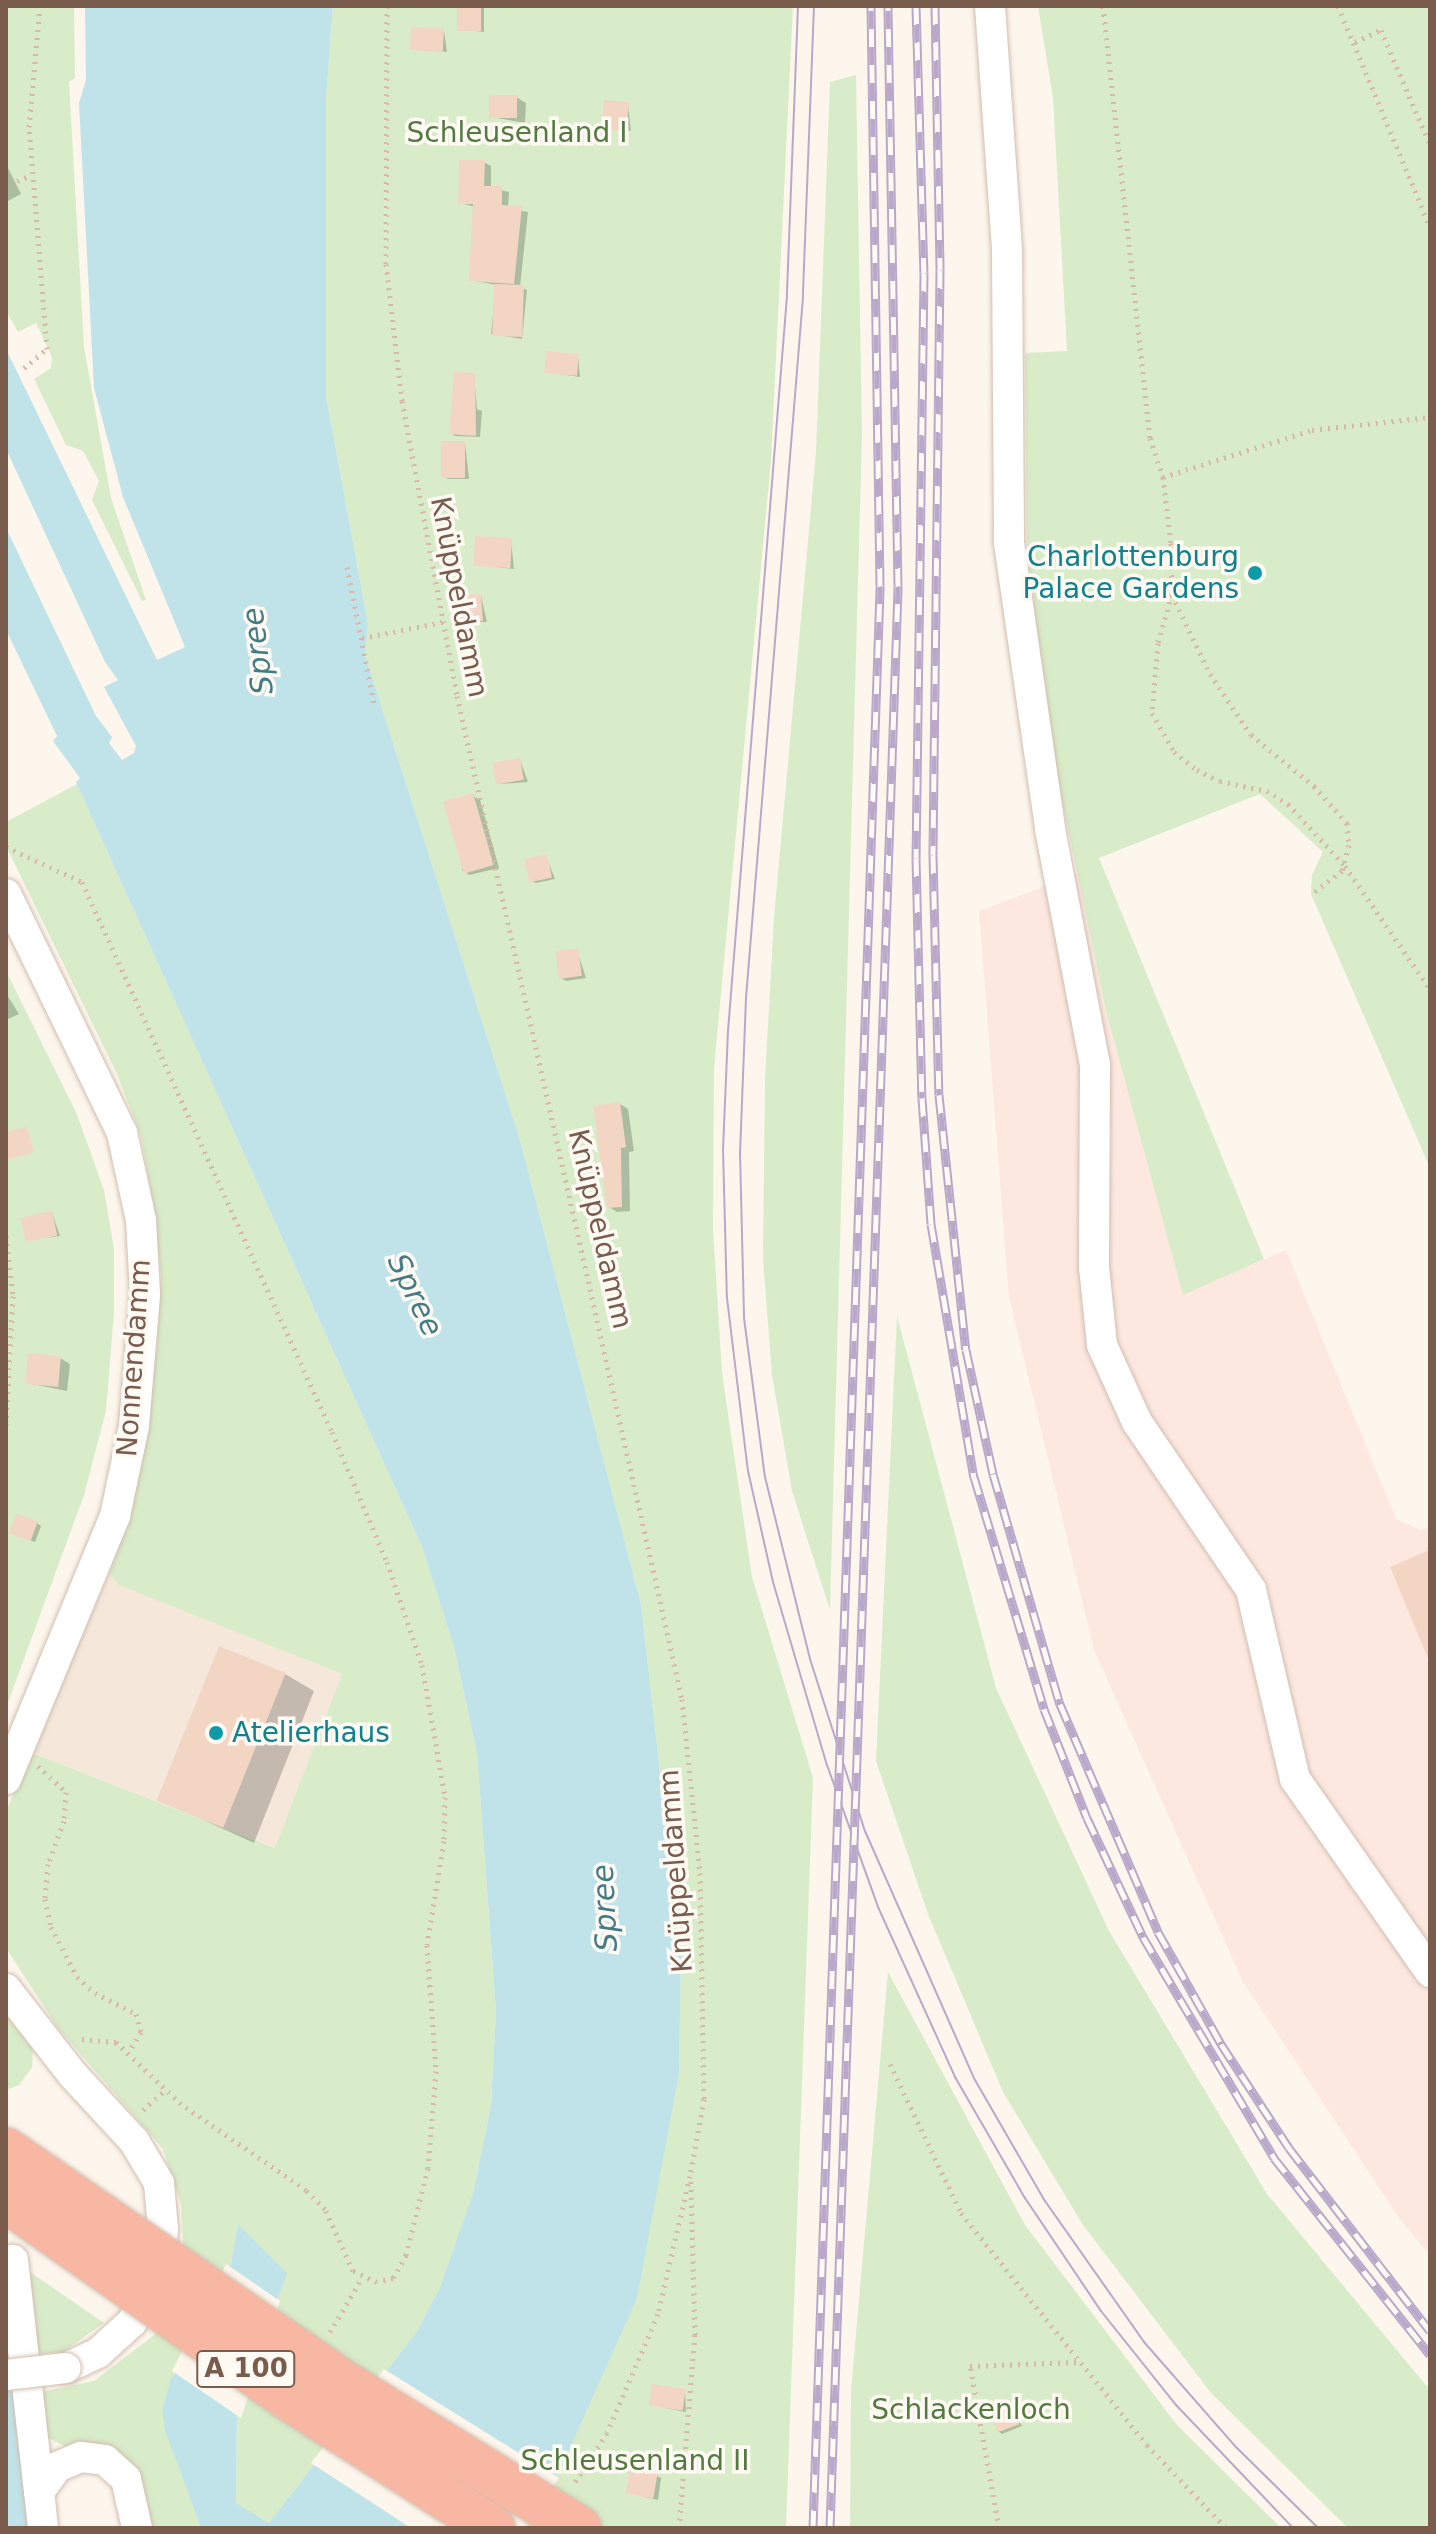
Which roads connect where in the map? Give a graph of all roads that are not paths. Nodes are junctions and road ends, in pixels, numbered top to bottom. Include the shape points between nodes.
1 (990, 6) edge
2 (6, 894) edge
3 (11, 1767) edge
4 (1430, 1972) edge
5 (6, 1989) edge
6 (6, 2150) edge
7 (6, 2200) edge
8 (13, 2260) dead end
9 (6, 2375) edge
10 (39, 2492) junction
11 (43, 2528) edge
12 (137, 2528) edge
13 (493, 2528) edge
14 (579, 2528) edge

1 - 4 street via 1007,251 1009,543 1050,829 1095,1064 1094,1267 1102,1345 1137,1422 1251,1590 1295,1779
2 - 3 street, Nonnendamm via 122,1133 141,1220 145,1295 134,1426 115,1516
5 - 9 street, bridge via 134,2141 159,2183 163,2229 159,2272 132,2322 98,2353 66,2368
6 - 14 highway, A 100, bridge via 297,2352
7 - 13 highway, A 100, bridge via 250,2372
8 - 10 street
10 - 11 street
10 - 12 street via 69,2460 105,2460 126,2479

